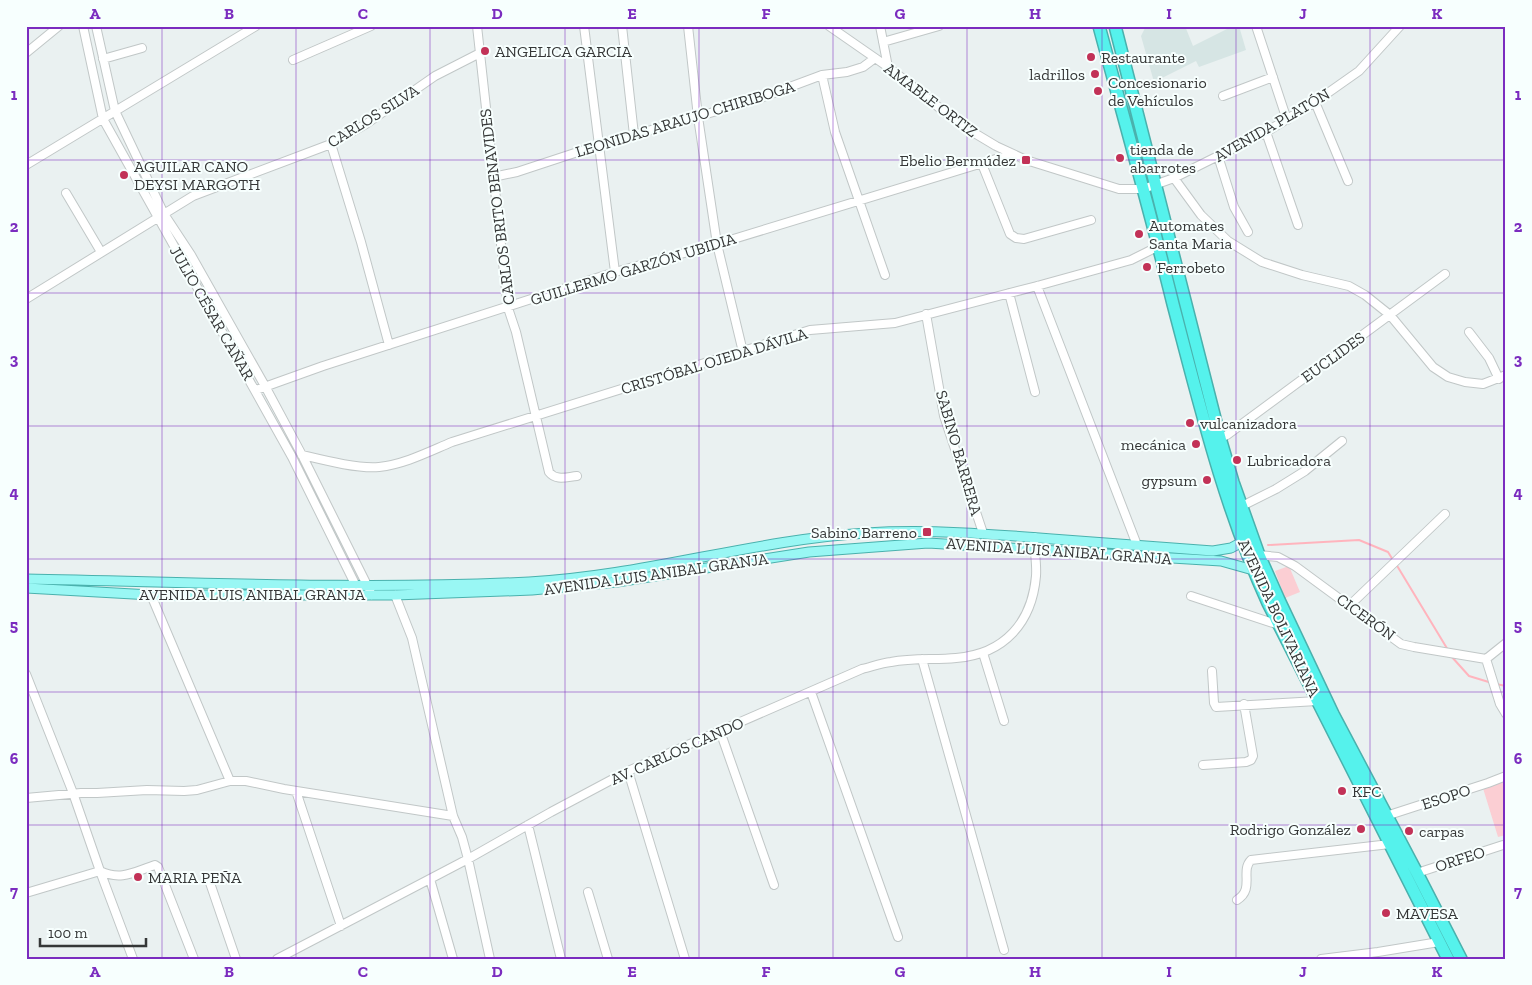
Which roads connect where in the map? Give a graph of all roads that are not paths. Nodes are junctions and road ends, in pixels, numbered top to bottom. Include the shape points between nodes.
1 (59, 26) edge
2 (83, 26) edge
3 (96, 26) edge
4 (256, 26) edge
5 (371, 26) edge
6 (476, 26) edge
7 (584, 26) edge
8 (622, 26) edge
9 (688, 26) edge
10 (829, 26) edge
11 (880, 26) edge
12 (939, 26) edge
13 (1099, 26) edge
14 (1115, 26) edge
15 (1256, 26) edge
16 (1400, 26) edge
17 (883, 42) junction
18 (142, 48) dead end
19 (26, 53) edge
20 (480, 53) junction
21 (874, 58) junction
22 (103, 59) junction
23 (293, 60) dead end
24 (888, 67) junction
25 (822, 75) junction
26 (1272, 77) junction
27 (1223, 96) dead end
28 (1315, 102) junction
29 (115, 112) junction
30 (698, 117) junction
31 (103, 119) junction
32 (1287, 120) junction
33 (1266, 132) junction
34 (634, 135) junction
35 (331, 144) junction
36 (599, 145) junction
37 (1012, 154) junction
38 (1218, 156) junction
39 (982, 164) junction
40 (26, 165) edge
41 (493, 177) junction
42 (1174, 178) junction
43 (1348, 181) dead end
44 (1155, 185) junction
45 (1143, 189) junction
46 (66, 194) dead end
47 (859, 201) junction
48 (161, 217) junction
49 (1091, 220) dead end
50 (1298, 225) dead end
51 (1248, 232) dead end
52 (717, 244) junction
53 (1159, 246) junction
54 (101, 252) junction
55 (615, 272) junction
56 (1445, 274) dead end
57 (885, 275) dead end
58 (1037, 286) junction
59 (1009, 294) junction
60 (26, 299) edge
61 (508, 308) junction
62 (926, 314) junction
63 (1390, 315) junction
64 (1470, 332) dead end
65 (388, 345) junction
66 (744, 352) junction
67 (1502, 377) edge
68 (265, 386) junction
69 (256, 390) junction
70 (1035, 392) dead end
71 (535, 416) junction
72 (1220, 438) junction
73 (1342, 441) dead end
74 (302, 455) junction
75 (577, 476) dead end
76 (1242, 506) junction
77 (1445, 514) dead end
78 (983, 533) junction
79 (1034, 537) junction
80 (1242, 542) junction
81 (1137, 546) junction
82 (1034, 550) junction
83 (1259, 555) junction
84 (1253, 570) junction
85 (26, 579) edge
86 (356, 585) junction
87 (367, 585) junction
88 (26, 588) edge
89 (151, 595) junction
90 (360, 595) junction
91 (372, 595) junction
92 (395, 595) junction
93 (1191, 596) dead end
94 (1350, 605) junction
95 (1279, 625) junction
96 (1506, 642) edge
97 (983, 653) junction
98 (922, 659) junction
99 (1486, 659) junction
100 (1212, 671) dead end
101 (26, 674) edge
102 (810, 692) junction
103 (1318, 701) junction
104 (1244, 704) junction
105 (1506, 714) edge
106 (1004, 721) dead end
107 (720, 731) junction
108 (1203, 765) dead end
109 (628, 771) junction
110 (1506, 776) edge
111 (230, 780) junction
112 (296, 791) junction
113 (73, 794) junction
114 (26, 798) edge
115 (453, 816) junction
116 (1386, 816) junction
117 (528, 825) junction
118 (1390, 844) junction
119 (1503, 845) dead end
120 (468, 859) junction
121 (100, 871) junction
122 (1417, 873) junction
123 (209, 880) dead end
124 (430, 880) junction
125 (774, 885) dead end
126 (588, 892) dead end
127 (26, 894) edge
128 (1237, 900) dead end
129 (342, 926) junction
130 (898, 937) dead end
131 (1439, 942) junction
132 (1004, 950) dead end
133 (287, 957) edge
134 (133, 959) edge
135 (194, 959) edge
136 (236, 959) edge
137 (277, 959) edge
138 (453, 959) edge
139 (490, 959) edge
140 (561, 959) edge
141 (608, 959) edge
142 (685, 959) edge
143 (1321, 959) edge
144 (1448, 959) edge
145 (1461, 959) edge

1 - 19 street
2 - 31 street, JULIO CÉSAR CAÑAR
3 - 22 street, JULIO CÉSAR CAÑAR
4 - 29 street
5 - 23 street
6 - 20 street, CARLOS BRITO BENAVIDES
7 - 36 street
8 - 34 street
9 - 30 street
10 - 21 street, AMABLE ORTIZ
11 - 17 street
12 - 17 street
13 - 45 highway, AVENIDA BOLIVARIANA
14 - 44 highway, AVENIDA BOLIVARIANA
15 - 26 street
16 - 28 street, AVENIDA PLATÓN via 1359,71
17 - 24 street
18 - 22 street
20 - 35 street, CARLOS SILVA via 435,76
20 - 41 street, CARLOS BRITO BENAVIDES
21 - 24 street, AMABLE ORTIZ
21 - 25 street, LEONIDAS ARAUJO CHIRIBOGA via 848,72
22 - 29 street, JULIO CÉSAR CAÑAR
24 - 37 street, AMABLE ORTIZ via 961,125
25 - 30 street, LEONIDAS ARAUJO CHIRIBOGA
25 - 47 street via 835,132
26 - 27 street
26 - 32 street
28 - 32 street, AVENIDA PLATÓN
28 - 43 street
29 - 31 street
29 - 48 street, JULIO CÉSAR CAÑAR
30 - 34 street, LEONIDAS ARAUJO CHIRIBOGA
30 - 52 street
31 - 40 street
31 - 48 street, JULIO CÉSAR CAÑAR
32 - 33 street, AVENIDA PLATÓN
33 - 38 street, AVENIDA PLATÓN
33 - 50 street
34 - 36 street, LEONIDAS ARAUJO CHIRIBOGA
35 - 48 street, CARLOS SILVA via 193,196
35 - 65 street
36 - 41 street, LEONIDAS ARAUJO CHIRIBOGA
36 - 55 street
37 - 39 street, GUILLERMO GARZÓN UBIDIA
37 - 45 street, AMABLE ORTIZ via 1119,189
38 - 42 street, AVENIDA PLATÓN
38 - 51 street via 1234,206
39 - 47 street, GUILLERMO GARZÓN UBIDIA
39 - 49 street via 1010,234 1016,238 1024,239
41 - 61 street, CARLOS BRITO BENAVIDES
42 - 44 street, AVENIDA PLATÓN
42 - 63 street via 1201,215 1228,241 1262,262 1349,286 1365,294
44 - 45 street, AMABLE ORTIZ
44 - 72 highway, AVENIDA BOLIVARIANA
45 - 53 highway, AVENIDA BOLIVARIANA
46 - 54 street
47 - 52 street, GUILLERMO GARZÓN UBIDIA
47 - 57 street
48 - 54 street, CARLOS SILVA
48 - 68 street, JULIO CÉSAR CAÑAR via 191,255
48 - 69 street, JULIO CÉSAR CAÑAR
52 - 55 street, GUILLERMO GARZÓN UBIDIA
52 - 66 street
53 - 58 street, CRISTÓBAL OJEDA DÁVILA via 1131,260
53 - 80 highway, AVENIDA BOLIVARIANA via 1197,396
54 - 60 street, CARLOS SILVA
55 - 61 street, GUILLERMO GARZÓN UBIDIA
56 - 63 street, EUCLIDES
58 - 59 street, CRISTÓBAL OJEDA DÁVILA
58 - 81 street
59 - 62 street, CRISTÓBAL OJEDA DÁVILA
59 - 70 street
61 - 65 street, GUILLERMO GARZÓN UBIDIA
61 - 71 street, CARLOS BRITO BENAVIDES
62 - 66 street, CRISTÓBAL OJEDA DÁVILA via 895,323 810,330
62 - 78 street, SABINO BARRERA via 944,416
63 - 67 street via 1433,367 1448,378 1483,384
63 - 72 street, EUCLIDES
64 - 67 street
65 - 68 street, GUILLERMO GARZÓN UBIDIA
66 - 71 street, CRISTÓBAL OJEDA DÁVILA
68 - 69 street, GUILLERMO GARZÓN UBIDIA
68 - 74 street, JULIO CÉSAR CAÑAR
69 - 86 street, JULIO CÉSAR CAÑAR
71 - 74 street, CRISTÓBAL OJEDA DÁVILA via 452,442 410,460 378,467
71 - 75 street, CARLOS BRITO BENAVIDES via 552,477
72 - 76 highway, AVENIDA BOLIVARIANA
73 - 76 street via 1305,471
74 - 87 street, JULIO CÉSAR CAÑAR
76 - 83 highway, AVENIDA BOLIVARIANA
77 - 94 street
78 - 79 main road, AVENIDA LUIS ANIBAL GRANJA
78 - 87 main road, AVENIDA LUIS ANIBAL GRANJA via 868,533 807,538 616,573 531,582
79 - 81 main road, AVENIDA LUIS ANIBAL GRANJA
79 - 82 street, AV. CARLOS CANDO
80 - 81 main road, AVENIDA LUIS ANIBAL GRANJA via 1213,551
80 - 84 highway, AVENIDA BOLIVARIANA
82 - 84 main road, AVENIDA LUIS ANIBAL GRANJA via 1221,561
82 - 92 main road, AVENIDA LUIS ANIBAL GRANJA via 928,542 809,552 617,582 532,590
82 - 97 street, AV. CARLOS CANDO via 1033,598 1022,622 1005,641
83 - 94 street, CICERÓN via 1278,557 1295,566
83 - 116 highway, AVENIDA BOLIVARIANA via 1332,714
84 - 95 highway, AVENIDA BOLIVARIANA
85 - 86 main road, AVENIDA LUIS ANIBAL GRANJA
86 - 87 main road, AVENIDA LUIS ANIBAL GRANJA
86 - 90 street, JULIO CÉSAR CAÑAR
87 - 91 street, JULIO CÉSAR CAÑAR
88 - 89 main road, AVENIDA LUIS ANIBAL GRANJA
89 - 90 main road, AVENIDA LUIS ANIBAL GRANJA
89 - 111 street
90 - 91 main road, AVENIDA LUIS ANIBAL GRANJA
91 - 92 main road, AVENIDA LUIS ANIBAL GRANJA
92 - 115 street via 412,638
93 - 95 street
94 - 99 street, CICERÓN via 1401,644
95 - 103 highway, AVENIDA BOLIVARIANA
96 - 99 street
97 - 98 street, AV. CARLOS CANDO
97 - 106 street
98 - 102 street, AV. CARLOS CANDO via 878,665
98 - 132 street
99 - 105 street
100 - 104 street via 1216,706
101 - 113 street
102 - 107 street, AV. CARLOS CANDO
102 - 130 street
103 - 104 street
103 - 118 highway, AVENIDA BOLIVARIANA
104 - 108 street via 1251,760
107 - 109 street, AV. CARLOS CANDO
107 - 125 street
109 - 117 street, AV. CARLOS CANDO
109 - 142 street
110 - 116 street, ESOPO
111 - 112 street
111 - 113 street via 184,792 147,790
112 - 115 street
112 - 129 street
113 - 114 street
113 - 121 street
115 - 120 street
116 - 122 highway, AVENIDA BOLIVARIANA
117 - 120 street, AV. CARLOS CANDO
117 - 140 street
118 - 128 street via 1251,860 1247,868 1246,888
118 - 131 highway, AVENIDA BOLIVARIANA
119 - 122 street, ORFEO
120 - 124 street, AV. CARLOS CANDO
120 - 139 street
121 - 127 street
121 - 134 street
121 - 135 street via 110,876 123,876 155,865 158,867
122 - 145 highway, AVENIDA BOLIVARIANA
123 - 136 street
124 - 129 street, AV. CARLOS CANDO
124 - 138 street
126 - 141 street
129 - 133 street, AV. CARLOS CANDO
131 - 143 street
131 - 144 highway, AVENIDA BOLIVARIANA
133 - 137 street, AV. CARLOS CANDO

